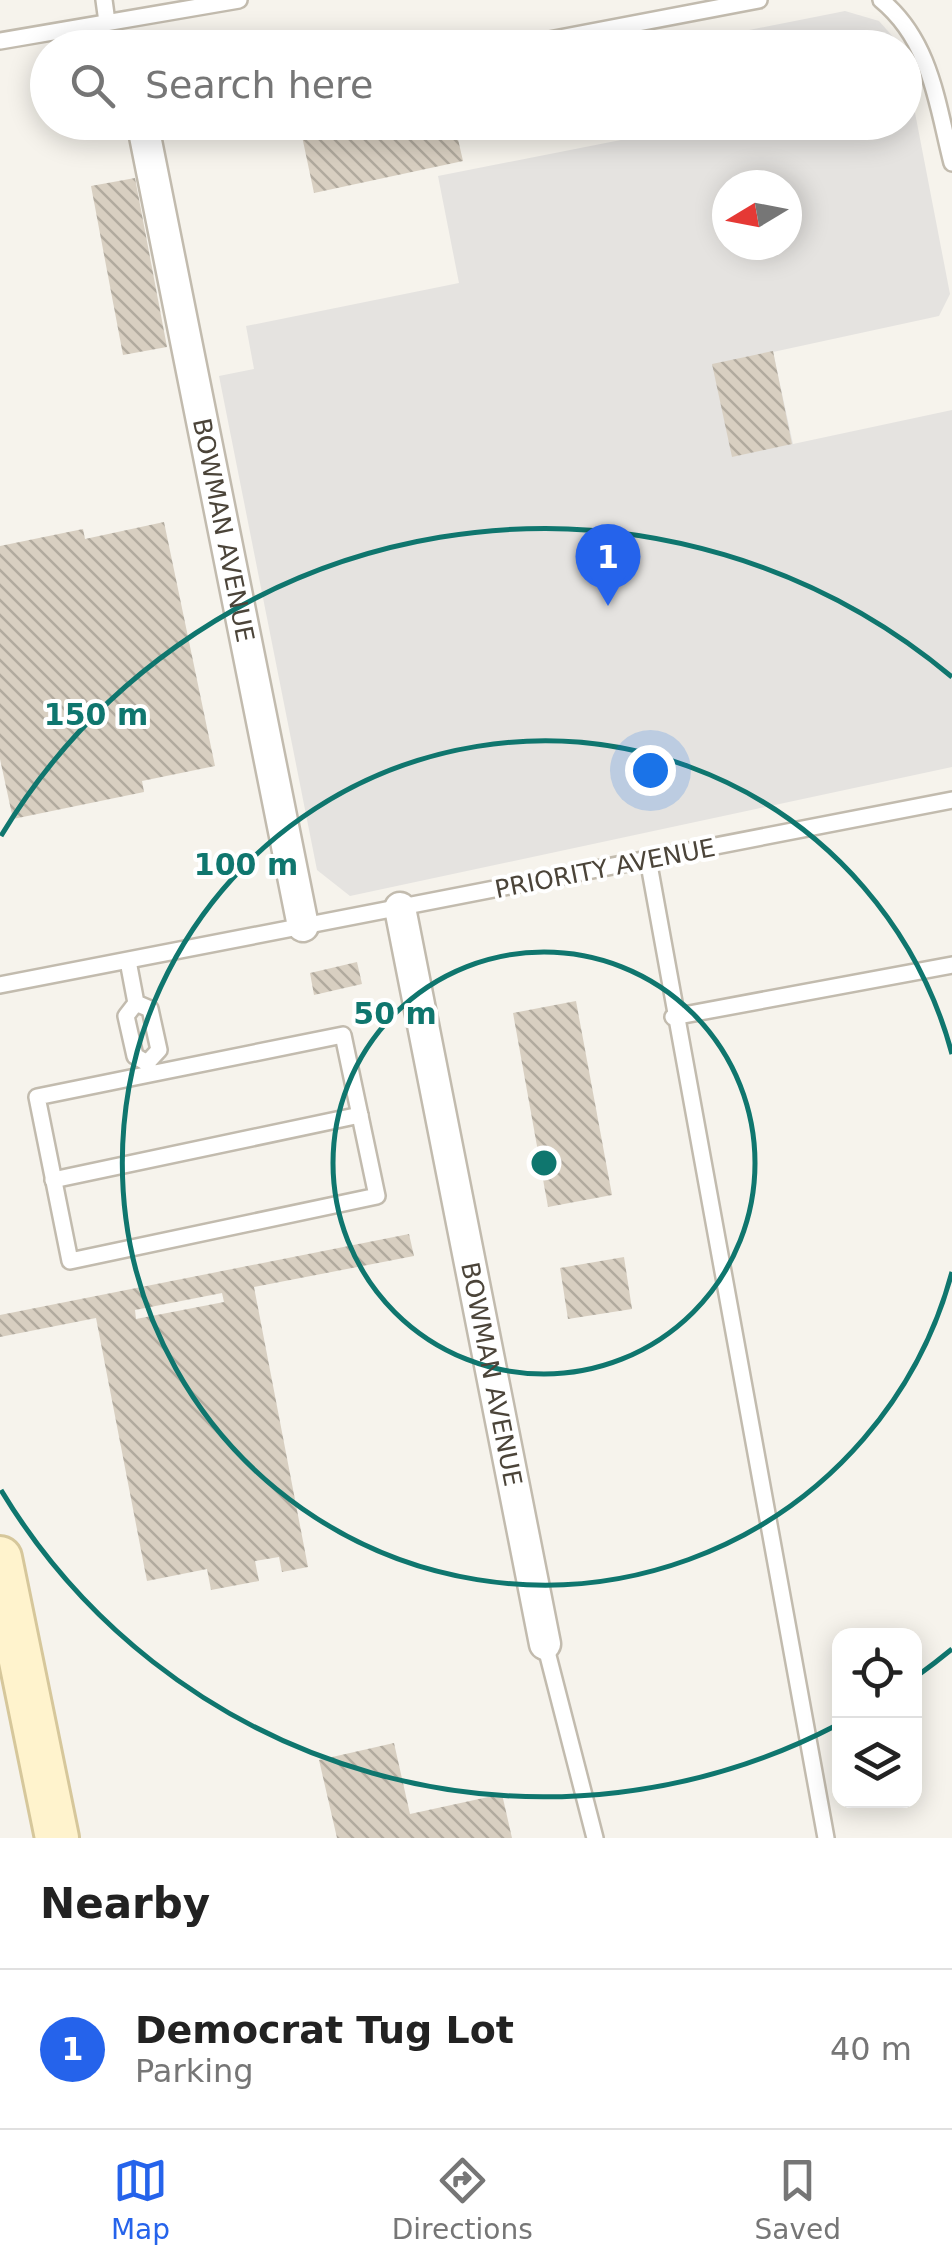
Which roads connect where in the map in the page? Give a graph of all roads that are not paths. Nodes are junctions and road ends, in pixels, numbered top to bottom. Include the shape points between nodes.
1 (104, 0) edge
2 (239, 0) edge
3 (759, 0) edge
4 (881, 0) edge
5 (107, 22) junction
6 (62, 30) edge
7 (602, 30) edge
8 (911, 30) edge
9 (30, 36) edge
10 (0, 41) edge
11 (922, 50) edge
12 (148, 140) edge
13 (952, 164) edge
14 (952, 800) edge
15 (648, 859) junction
16 (400, 908) junction
17 (303, 926) junction
18 (128, 961) junction
19 (952, 965) edge
20 (0, 985) edge
21 (136, 1003) junction
22 (674, 1017) junction
23 (148, 1068) junction
24 (360, 1115) junction
25 (54, 1180) junction
26 (0, 1558) edge
27 (545, 1644) joint
28 (56, 1838) edge
29 (595, 1838) edge
30 (826, 1838) edge

1 - 5 lane
2 - 5 lane
3 - 7 lane
4 - 8 lane
5 - 6 lane
9 - 10 lane
11 - 13 lane
12 - 17 street, BOWMAN AVENUE
14 - 15 lane, PRIORITY AVENUE
15 - 16 lane, PRIORITY AVENUE
15 - 22 lane
16 - 17 lane, PRIORITY AVENUE
16 - 27 street, BOWMAN AVENUE
17 - 18 lane, PRIORITY AVENUE
18 - 20 lane, PRIORITY AVENUE
18 - 21 lane
19 - 22 lane
21 - 23 lane via 126,1016 135,1056
21 - 23 lane via 150,1008 159,1050
22 - 30 lane
23 - 24 lane via 343,1035
23 - 25 lane via 37,1097
24 - 25 lane
24 - 25 lane via 377,1196 204,1233 70,1261
26 - 28 main road
27 - 29 lane, BOWMAN AVENUE

